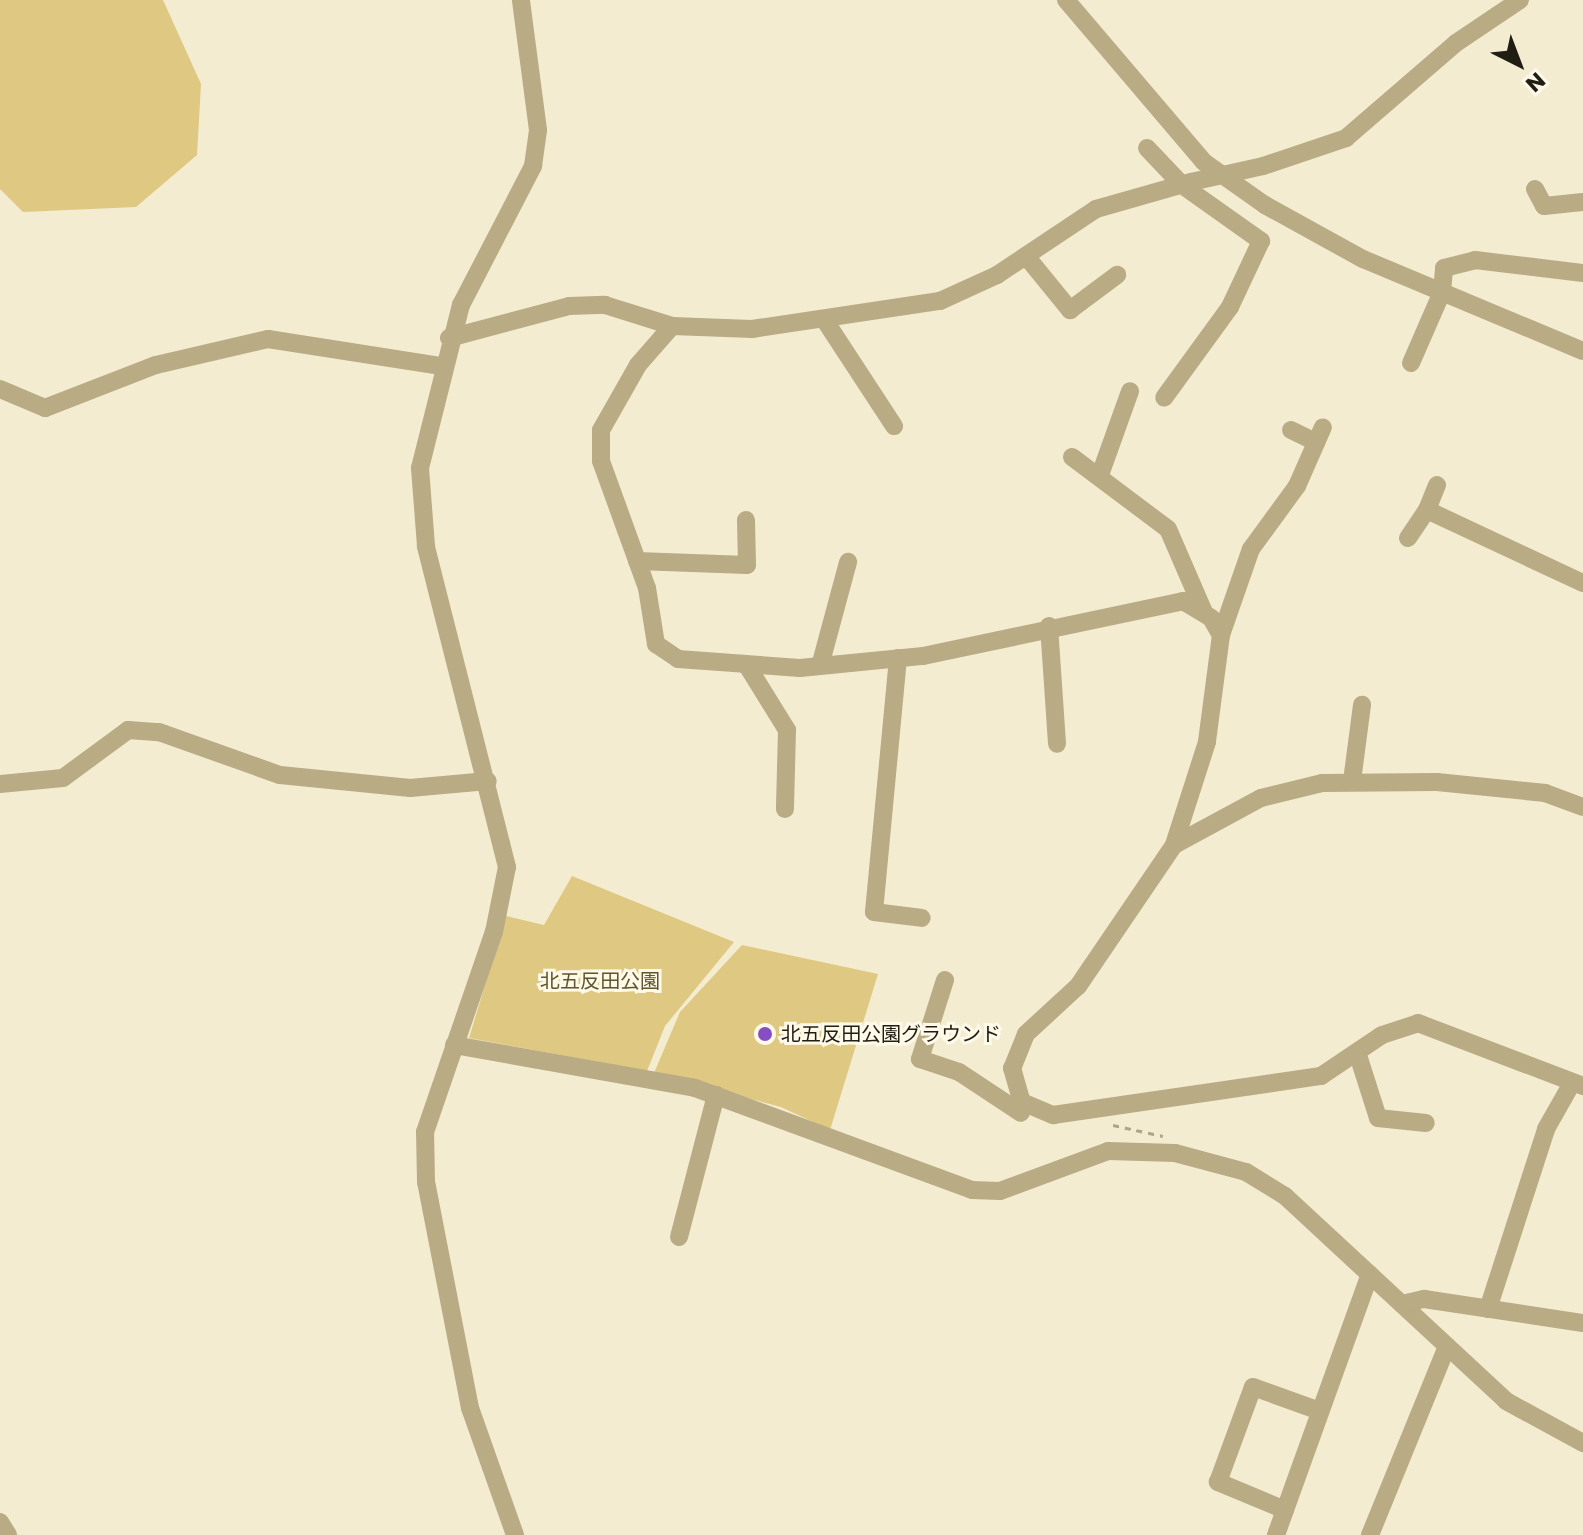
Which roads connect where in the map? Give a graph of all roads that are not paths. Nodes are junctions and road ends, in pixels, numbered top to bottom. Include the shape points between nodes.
1 (521, 0) edge
2 (1066, 0) edge
3 (1520, 0) edge
4 (1147, 148) dead end
5 (1186, 183) junction
6 (1535, 189) dead end
7 (1583, 202) edge
8 (1026, 256) junction
9 (1583, 273) edge
10 (1117, 275) dead end
11 (1442, 292) junction
12 (824, 319) junction
13 (672, 326) junction
14 (449, 338) junction
15 (1583, 351) edge
16 (1411, 363) dead end
17 (440, 366) junction
18 (0, 389) edge
19 (1130, 391) dead end
20 (1164, 398) dead end
21 (894, 426) dead end
22 (1291, 430) dead end
23 (1072, 457) dead end
24 (1100, 475) junction
25 (1437, 485) dead end
26 (1427, 510) junction
27 (746, 520) dead end
28 (1408, 538) dead end
29 (637, 561) junction
30 (848, 562) dead end
31 (1583, 583) edge
32 (1204, 612) junction
33 (1049, 626) junction
34 (1221, 635) junction
35 (898, 658) junction
36 (820, 666) junction
37 (748, 667) junction
38 (1362, 705) dead end
39 (1057, 744) dead end
40 (488, 781) junction
41 (1352, 781) junction
42 (0, 784) edge
43 (1583, 807) edge
44 (785, 809) dead end
45 (1174, 845) junction
46 (922, 918) dead end
47 (945, 980) dead end
48 (454, 1045) junction
49 (1357, 1052) junction
50 (1577, 1084) edge
51 (716, 1095) junction
52 (1047, 1114) junction
53 (1426, 1123) dead end
54 (679, 1237) dead end
55 (1370, 1274) junction
56 (1402, 1304) junction
57 (1488, 1309) junction
58 (1583, 1323) edge
59 (1447, 1346) junction
60 (1320, 1411) junction
61 (1583, 1443) edge
62 (1285, 1510) junction
63 (0, 1522) edge
64 (8, 1535) edge
65 (515, 1535) edge
66 (1276, 1535) edge
67 (1370, 1535) edge

1 - 14 street via 538,130 533,166
2 - 11 street via 1204,162 1313,233
3 - 5 street, bridge via 1456,43 1346,138 1263,166
4 - 5 street
5 - 8 street via 1096,209
5 - 20 street via 1261,241 1230,307
6 - 7 street via 1544,206
8 - 10 street via 1070,310
8 - 12 street via 940,301
9 - 11 street via 1475,260 1444,268
11 - 15 street
11 - 16 street
12 - 13 street via 752,329
12 - 21 street
13 - 14 street via 605,305 569,306
13 - 29 street via 638,365 601,430 601,461
14 - 17 street
17 - 18 street via 268,339 156,365 45,408
17 - 40 street via 420,468 421,510
19 - 24 street
22 - 34 street via 1319,434 1297,486 1251,549
23 - 24 street
24 - 32 street via 1168,529
25 - 26 street
26 - 28 street
26 - 31 street
27 - 29 street via 747,565
29 - 37 street via 656,644 678,659
30 - 36 street
32 - 33 street via 1166,602
32 - 34 street
33 - 35 street
33 - 39 street
34 - 45 street via 1207,742
35 - 36 street
35 - 46 street via 874,912
36 - 37 street
37 - 44 street via 787,730
38 - 41 street
40 - 42 street via 410,788 280,775 159,732 128,730 63,778
40 - 48 street via 505,843 504,892
41 - 43 street via 1545,793
41 - 45 street via 1261,798
45 - 52 street via 1078,986 1026,1034 1012,1068 1013,1086 1022,1102
47 - 52 street via 920,1059 959,1072 1023,1114 1042,1120
48 - 51 street
48 - 65 street via 425,1132 426,1182 470,1408
49 - 50 street via 1418,1023
49 - 52 street via 1321,1076
49 - 53 street via 1378,1118
50 - 57 street via 1546,1129
51 - 54 street
51 - 55 street via 972,1190 1000,1191 1108,1151 1175,1153 1246,1172 1285,1196
55 - 56 street
55 - 60 street
56 - 57 street via 1424,1299
56 - 59 street
57 - 58 street
59 - 61 street via 1506,1401
59 - 67 street
60 - 62 street
60 - 62 street via 1253,1387 1218,1482
62 - 66 street
63 - 64 street

